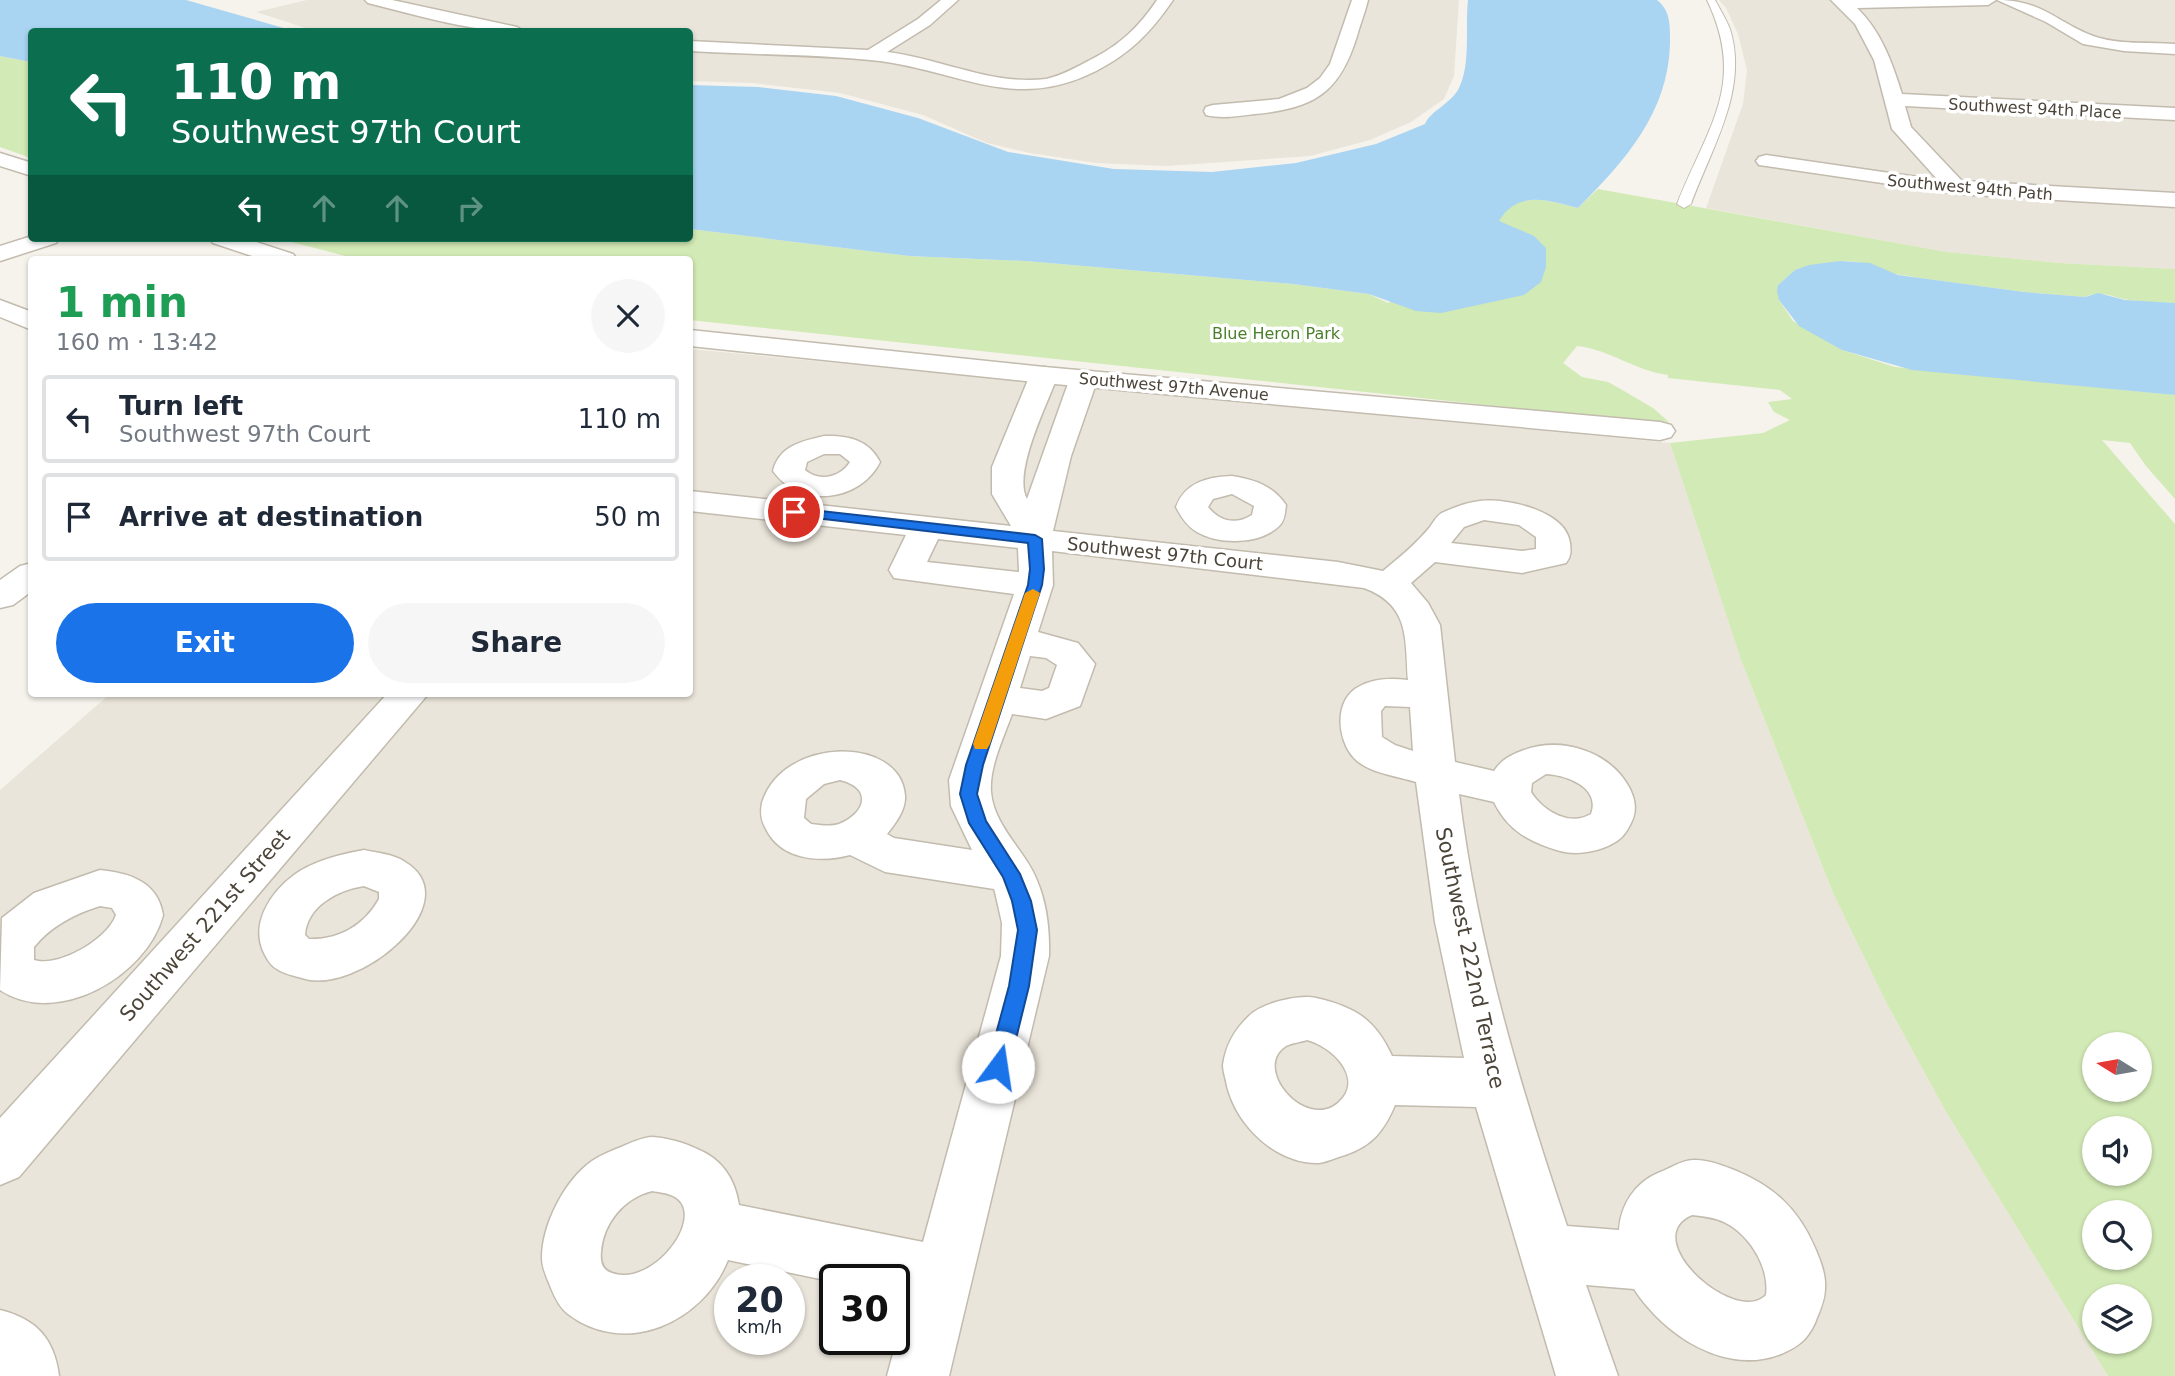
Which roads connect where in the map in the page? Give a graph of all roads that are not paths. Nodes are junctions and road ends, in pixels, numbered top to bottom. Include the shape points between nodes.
1 (373, 0) edge
2 (424, 0) edge
3 (950, 0) edge
4 (1165, 0) edge
5 (1360, 0) edge
6 (1711, 0) edge
7 (1988, 0) edge
8 (2005, 0) edge
9 (1842, 2) edge
10 (400, 6) junction
11 (499, 28) edge
12 (693, 46) edge
13 (2175, 49) edge
14 (871, 55) junction
15 (1895, 99) junction
16 (1213, 111) dead end
17 (2175, 114) edge
18 (0, 159) edge
19 (1766, 161) dead end
20 (28, 169) edge
21 (1957, 188) junction
22 (2175, 200) edge
23 (1684, 204) dead end
24 (36, 242) edge
25 (233, 242) edge
26 (0, 254) edge
27 (276, 256) edge
28 (0, 308) edge
29 (28, 320) edge
30 (693, 338) edge
31 (1044, 374) junction
32 (1084, 378) junction
33 (1660, 431) dead end
34 (693, 502) edge
35 (926, 528) junction
36 (1035, 539) junction
37 (1428, 551) dead end
38 (28, 576) edge
39 (1389, 584) junction
40 (1035, 585) junction
41 (0, 597) edge
42 (1016, 642) junction
43 (1428, 695) junction
44 (406, 697) edge
45 (997, 698) junction
46 (1434, 773) junction
47 (1509, 789) dead end
48 (855, 837) dead end
49 (1011, 874) junction
50 (237, 888) junction
51 (295, 902) dead end
52 (123, 944) dead end
53 (178, 956) junction
54 (1374, 1080) dead end
55 (1496, 1083) junction
56 (0, 1158) edge
57 (712, 1228) dead end
58 (1548, 1254) junction
59 (1651, 1261) dead end
60 (945, 1276) junction
61 (0, 1340) edge
62 (28, 1376) edge
63 (918, 1376) edge
64 (1587, 1376) edge

1 - 10 street
2 - 10 street
3 - 14 street
4 - 14 street via 1130,44 1046,85 1011,85
5 - 16 street via 1337,69 1322,85 1275,106
6 - 23 lane via 1723,25 1730,77 1720,122
7 - 9 street
8 - 13 street via 2096,41
9 - 15 street via 1861,22 1880,54
10 - 11 street
12 - 14 street
15 - 17 street, Southwest 94th Place
15 - 21 street via 1906,134
18 - 20 street
19 - 21 street, Southwest 94th Path
21 - 22 street, Southwest 94th Path
24 - 26 street
25 - 27 street
28 - 29 street
30 - 31 street, Southwest 97th Avenue
31 - 32 street, Southwest 97th Avenue
31 - 36 street via 1008,467 1008,494
32 - 33 street, Southwest 97th Avenue
32 - 36 street via 1049,474
34 - 35 street, Southwest 97th Court via 802,499
35 - 36 street, Southwest 97th Court
35 - 40 street via 906,569
36 - 39 street, Southwest 97th Court via 1221,546
36 - 40 street
37 - 39 street
38 - 41 street
39 - 43 street, Southwest 222nd Terrace via 1416,608 1422,625
40 - 42 street
42 - 45 street
42 - 45 street via 1061,648 1071,655 1076,664 1066,696 1046,705
43 - 46 street, Southwest 222nd Terrace
43 - 46 street via 1374,694 1364,701 1360,726 1365,744 1375,753
44 - 50 street, Southwest 221st Street
45 - 49 street via 968,794 978,823
46 - 47 street
46 - 55 street, Southwest 222nd Terrace via 1460,931
48 - 49 street via 886,854
49 - 60 street via 1027,930 1025,956
50 - 51 street
50 - 53 street, Southwest 221st Street
52 - 53 street
53 - 56 street, Southwest 221st Street
54 - 55 street
55 - 58 street, Southwest 222nd Terrace
57 - 60 street
58 - 59 street
58 - 64 street, Southwest 222nd Terrace
60 - 63 street
61 - 62 street via 23,1354

